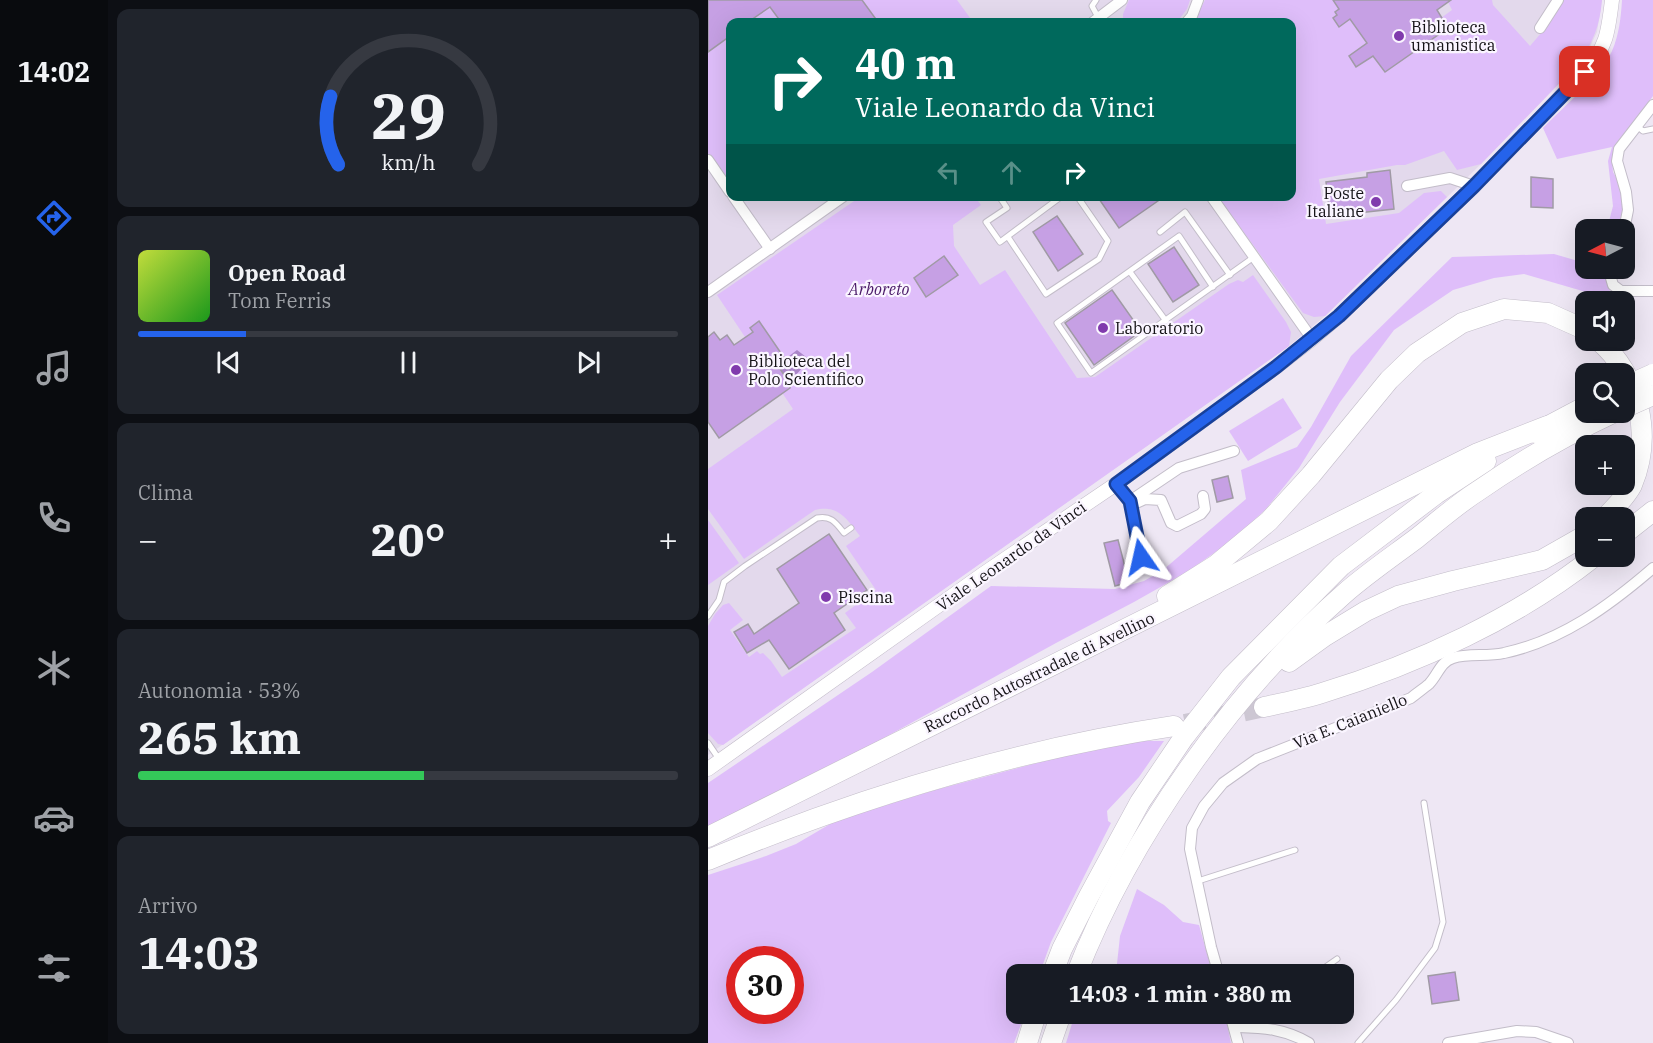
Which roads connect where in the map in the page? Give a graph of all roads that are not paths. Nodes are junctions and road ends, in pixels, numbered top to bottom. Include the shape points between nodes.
1 (1096, 0) edge
2 (1122, 0) edge
3 (1198, 0) edge
4 (1558, 0) edge
5 (1612, 0) edge
6 (1097, 18) edge
7 (1101, 18) edge
8 (1190, 18) edge
9 (1540, 28) dead end
10 (1653, 105) edge
11 (1636, 126) junction
12 (1653, 129) edge
13 (708, 160) edge
14 (726, 186) edge
15 (1407, 186) dead end
16 (1474, 186) junction
17 (736, 201) edge
18 (837, 201) edge
19 (1002, 201) edge
20 (1055, 201) edge
21 (1080, 201) edge
22 (1215, 201) edge
23 (1626, 219) edge
24 (1160, 231) dead end
25 (1008, 237) junction
26 (770, 249) junction
27 (1254, 257) junction
28 (1130, 272) junction
29 (1230, 275) junction
30 (1611, 279) edge
31 (1213, 287) junction
32 (1653, 291) edge
33 (708, 292) edge
34 (1166, 321) junction
35 (1575, 325) edge
36 (1312, 339) junction
37 (1611, 351) edge
38 (1653, 374) edge
39 (1635, 382) edge
40 (1653, 395) edge
41 (1635, 403) edge
42 (1575, 412) edge
43 (1595, 423) edge
44 (1547, 426) junction
45 (1234, 451) dead end
46 (1116, 484) junction
47 (1203, 496) dead end
48 (1130, 503) junction
49 (1614, 507) edge
50 (1653, 511) edge
51 (1635, 525) edge
52 (851, 528) dead end
53 (1575, 541) edge
54 (1141, 557) dead end
55 (1578, 567) edge
56 (1653, 568) edge
57 (708, 616) edge
58 (1264, 707) tunnel mouth
59 (1174, 726) tunnel mouth
60 (708, 743) edge
61 (720, 760) junction
62 (855, 764) junction
63 (708, 769) edge
64 (1175, 788) junction
65 (1424, 803) dead end
66 (708, 837) edge
67 (1295, 850) dead end
68 (708, 860) edge
69 (1198, 881) junction
70 (1337, 959) dead end
71 (1056, 964) edge
72 (1080, 964) edge
73 (1216, 964) edge
74 (1330, 964) edge
75 (1033, 1024) edge
76 (1058, 1024) edge
77 (1233, 1024) edge
78 (1234, 1027) junction
79 (1027, 1043) edge
80 (1051, 1043) edge
81 (1238, 1043) edge
82 (1309, 1043) edge
83 (1358, 1043) edge
84 (1448, 1043) edge
85 (1568, 1043) edge

1 - 6 lane via 1092,6
2 - 7 street
3 - 8 street
4 - 9 street
5 - 16 street, Viale Leonardo da Vinci via 1608,34 1598,57
10 - 11 street
11 - 12 lane via 1643,131
11 - 23 street via 1619,148 1617,161 1626,192
13 - 14 street
15 - 16 street via 1450,178
16 - 36 street, Viale Leonardo da Vinci
17 - 26 street
18 - 26 street
19 - 25 lane via 1007,208 986,222 1000,242
20 - 25 lane
21 - 25 lane via 1108,241 1099,259 1046,294
22 - 27 street
24 - 29 lane via 1185,212
26 - 33 street
27 - 29 lane
27 - 36 street
28 - 31 lane via 1179,236
28 - 34 lane
28 - 34 lane via 1057,323 1091,373
29 - 31 lane
30 - 32 street via 1621,291
31 - 34 lane
35 - 62 highway via 1548,313 1504,309 1462,323 1417,353 1389,380 1269,521 1216,565 1178,590 890,738
36 - 46 street, Viale Leonardo da Vinci
37 - 49 highway via 1627,372 1642,425 1640,461 1631,487
38 - 39 highway, bridge
40 - 41 highway, bridge
42 - 44 highway
43 - 64 highway via 1477,491 1346,593 1238,704
44 - 62 highway, Raccordo Autostradale di Avellino via 1478,453
44 - 71 highway via 1436,494 1341,566 1231,677 1184,736 1140,802
45 - 48 street via 1179,468
46 - 48 street
46 - 61 street, Viale Leonardo da Vinci
47 - 48 street via 1205,509 1201,514 1177,526 1171,523 1161,500
48 - 54 street
50 - 51 highway
52 - 57 lane via 844,533 832,519 817,518 723,582 719,600
53 - 64 highway via 1542,560 1398,596 1325,636 1288,663 1189,780
55 - 58 highway via 1451,644 1321,694
56 - 69 street, Via E. Caianiello via 1601,610 1561,633 1502,654 1453,658 1411,698 1257,759 1222,783 1203,806 1192,828 1190,849
59 - 68 highway via 1103,736 923,782
60 - 61 lane
61 - 63 street, Viale Leonardo da Vinci
62 - 66 highway, Raccordo Autostradale di Avellino
64 - 72 highway via 1108,904
65 - 83 lane via 1443,922 1436,948
67 - 69 lane
69 - 73 street, Via E. Caianiello
70 - 74 lane
75 - 79 highway
76 - 80 highway
77 - 78 street
78 - 81 street
78 - 82 street via 1266,1028 1293,1034
84 - 85 street via 1517,1031 1536,1032

